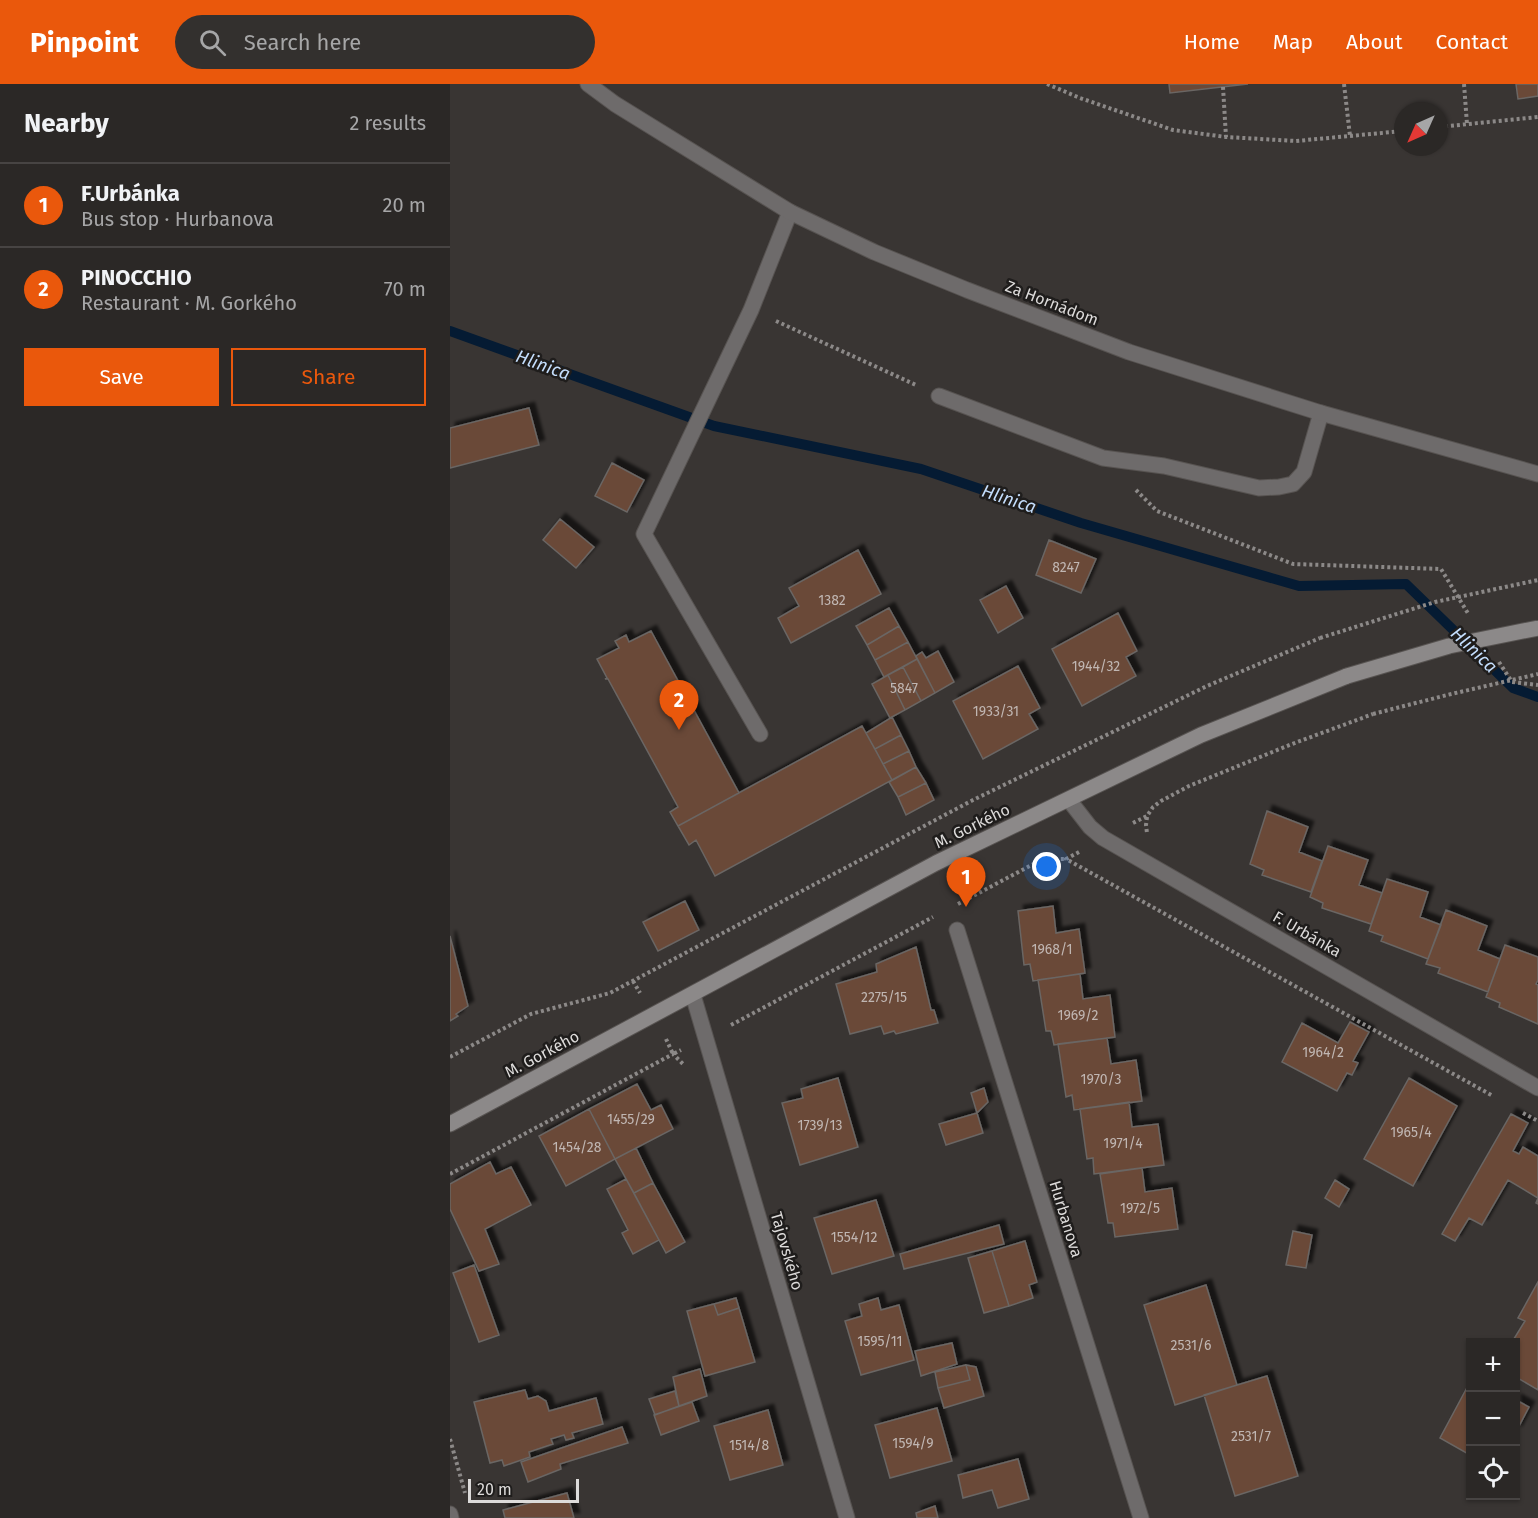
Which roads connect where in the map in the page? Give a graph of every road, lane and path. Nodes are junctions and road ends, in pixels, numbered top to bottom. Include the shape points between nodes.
1 (588, 84) edge
2 (1047, 84) edge
3 (1344, 84) edge
4 (1464, 84) edge
5 (1223, 87) dead end
6 (1538, 117) edge
7 (1467, 124) junction
8 (1448, 126) edge
9 (1394, 132) edge
10 (1350, 136) junction
11 (1226, 137) junction
12 (790, 212) junction
13 (751, 310) junction
14 (939, 396) joint
15 (1320, 413) junction
16 (1103, 458) junction
17 (1538, 474) edge
18 (1538, 580) edge
19 (1470, 616) dead end
20 (1538, 628) edge
21 (1494, 654) dead end
22 (1538, 674) edge
23 (1538, 685) edge
24 (1373, 714) dead end
25 (760, 734) dead end
26 (1069, 800) junction
27 (1066, 859) dead end
28 (949, 908) dead end
29 (939, 914) dead end
30 (957, 930) dead end
31 (633, 981) junction
32 (693, 994) junction
33 (653, 1016) junction
34 (706, 1039) junction
35 (673, 1054) junction
36 (450, 1057) edge
37 (687, 1069) dead end
38 (1538, 1088) edge
39 (450, 1124) edge
40 (450, 1174) edge
41 (450, 1439) edge
42 (466, 1498) dead end
43 (450, 1514) edge
44 (451, 1518) edge
45 (847, 1518) edge
46 (1141, 1518) edge

1 - 12 street, Za Hornádom
2 - 11 path via 1173,130
3 - 10 path
4 - 7 path
5 - 11 path
6 - 7 path
7 - 8 path
9 - 10 path
10 - 11 path via 1296,141
12 - 13 street
12 - 15 street, Za Hornádom via 967,290 1129,351
13 - 14 path
13 - 25 street via 644,534
14 - 16 street
15 - 16 street via 1304,472 1293,484 1279,487 1259,489 1164,466
15 - 17 street, Za Hornádom
16 - 19 path via 1157,511 1293,564 1441,569
18 - 31 path, bridge via 1435,602 1320,638 1207,686 973,800
20 - 26 main road, M. Gorkého, bridge via 1449,646 1347,676 1201,735
21 - 23 path via 1512,682
22 - 24 path, bridge
26 - 32 main road, M. Gorkého via 936,863
26 - 38 street, F. Urbánka via 1103,838
27 - 28 path via 1043,859
29 - 34 path
30 - 46 street, Hurbanova
31 - 33 path
31 - 36 path via 610,993 531,1014
32 - 33 main road, M. Gorkého
32 - 34 street, Tajovského
33 - 35 path
33 - 39 main road, M. Gorkého
34 - 35 path
34 - 45 street, Tajovského
35 - 37 path
35 - 40 path
41 - 42 path
43 - 44 street

